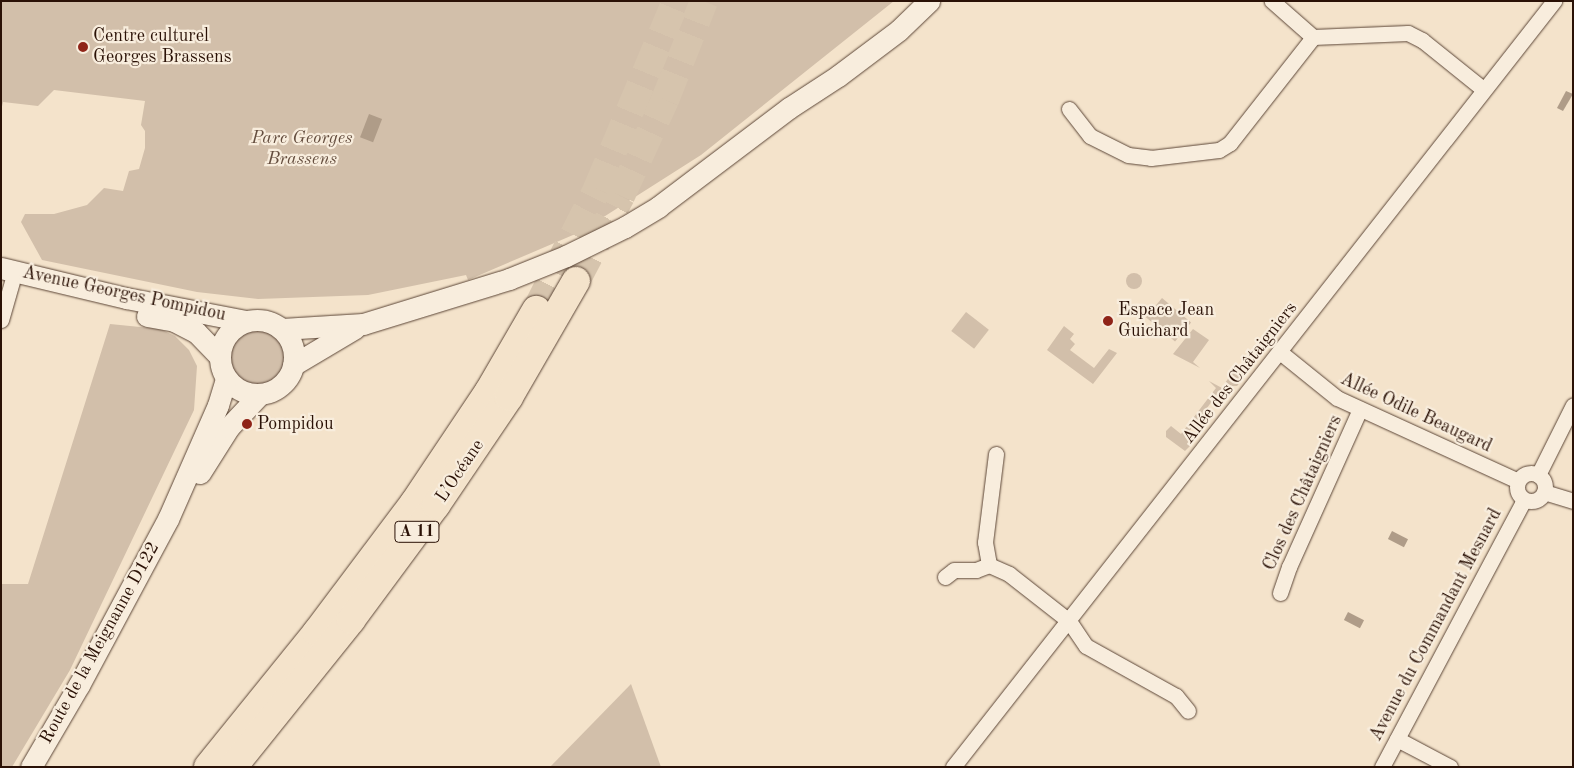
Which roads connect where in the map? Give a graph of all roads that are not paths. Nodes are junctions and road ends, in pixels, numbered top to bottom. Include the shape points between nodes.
1 (921, 1) edge
2 (929, 1) edge
3 (1272, 1) edge
4 (1554, 1) edge
5 (1313, 37) junction
6 (1483, 89) junction
7 (789, 108) junction
8 (1069, 110) dead end
9 (5, 276) edge
10 (576, 281) tunnel mouth
11 (536, 310) tunnel mouth
12 (1, 320) edge
13 (246, 321) junction
14 (363, 324) junction
15 (282, 329) junction
16 (1280, 352) junction
17 (219, 356) junction
18 (293, 365) junction
19 (226, 378) junction
20 (260, 394) junction
21 (1573, 405) edge
22 (1360, 409) junction
23 (996, 454) dead end
24 (1538, 475) junction
25 (1518, 481) junction
26 (1544, 492) junction
27 (1524, 500) junction
28 (1573, 501) edge
29 (168, 519) junction
30 (988, 565) junction
31 (945, 578) dead end
32 (1280, 593) dead end
33 (1069, 621) junction
34 (1188, 712) dead end
35 (1397, 739) junction
36 (31, 767) edge
37 (208, 767) edge
38 (234, 767) edge
39 (953, 767) edge
40 (1382, 767) edge
41 (1450, 767) edge

1 - 7 street via 831,66
2 - 7 street via 899,30 846,71
3 - 5 street
4 - 6 street, Allée des Châtaigniers
5 - 6 street via 1408,33 1422,40
5 - 8 street via 1230,143 1213,153 1151,158 1128,155 1090,136
6 - 16 street, Allée des Châtaigniers
7 - 14 street via 664,202 625,227 509,279
9 - 12 street
9 - 13 street, Avenue Georges Pompidou
9 - 17 street, Avenue Georges Pompidou via 174,321 196,332
10 - 38 highway, L’Océane / A 11 via 509,397 436,505 351,620
11 - 37 highway, L’Océane / A 11 via 489,391 410,509 317,632
13 - 15 street via 265,320
13 - 17 street via 228,332
14 - 15 street
14 - 18 street
15 - 18 street via 292,346
16 - 22 street, Allée Odile Beaugard via 1329,393
16 - 33 street, Allée des Châtaigniers
17 - 19 street
18 - 20 street via 284,383
19 - 20 street via 241,391
19 - 29 street via 218,405
20 - 29 street via 229,427
21 - 24 street
22 - 25 street, Allée Odile Beaugard
22 - 32 street, Clos des Châtaigniers
23 - 30 street via 985,542
24 - 25 street via 1524,474
24 - 26 street via 1545,484
25 - 27 street via 1518,494
26 - 27 street via 1538,500
26 - 28 street
27 - 35 street, Avenue du Commandant Mesnard
29 - 36 street, Route de la Meignanne D122
30 - 31 street via 976,570 954,570
30 - 33 street via 1009,574
33 - 34 street via 1086,646 1176,696
33 - 39 street, Allée des Châtaigniers
35 - 40 street, Avenue du Commandant Mesnard
35 - 41 street

